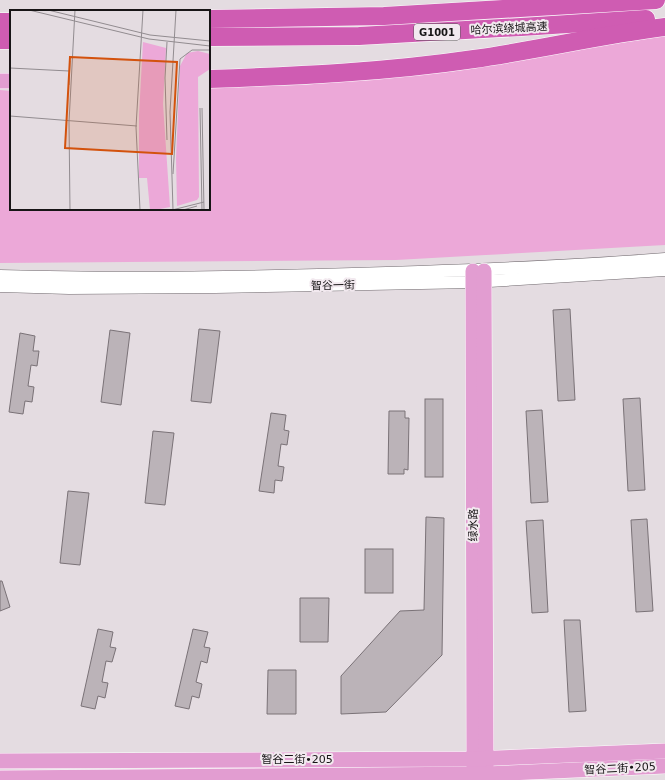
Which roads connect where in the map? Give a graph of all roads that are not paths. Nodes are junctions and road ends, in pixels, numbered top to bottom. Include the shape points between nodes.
1 (656, 0) edge
2 (665, 17) edge
3 (210, 19) edge
4 (665, 27) edge
5 (210, 37) edge
6 (210, 79) edge
7 (665, 259) edge
8 (665, 270) edge
9 (0, 276) edge
10 (478, 276) junction
11 (0, 286) edge
12 (665, 751) edge
13 (480, 758) junction
14 (105, 760) junction
15 (0, 761) edge
16 (665, 766) edge
17 (480, 777) edge
18 (0, 778) edge
19 (105, 779) edge

1 - 3 highway, 哈尔滨绕城高速 / G1001 via 384,16
2 - 5 highway, 哈尔滨绕城高速 / G1001 via 359,36
4 - 6 highway via 476,59 387,70
7 - 10 street, 智谷一街
8 - 10 street, 智谷一街
9 - 10 street, 智谷一街
10 - 11 street, 智谷一街 via 215,287
10 - 13 main road, 绿水路
12 - 13 main road, 智谷二街•205
13 - 14 main road, 智谷二街•205
13 - 17 main road, 绿水路
14 - 15 main road, 智谷二街•205
14 - 19 street
16 - 17 main road, 智谷二街•205
17 - 19 main road, 智谷二街•205
18 - 19 main road, 智谷二街•205

